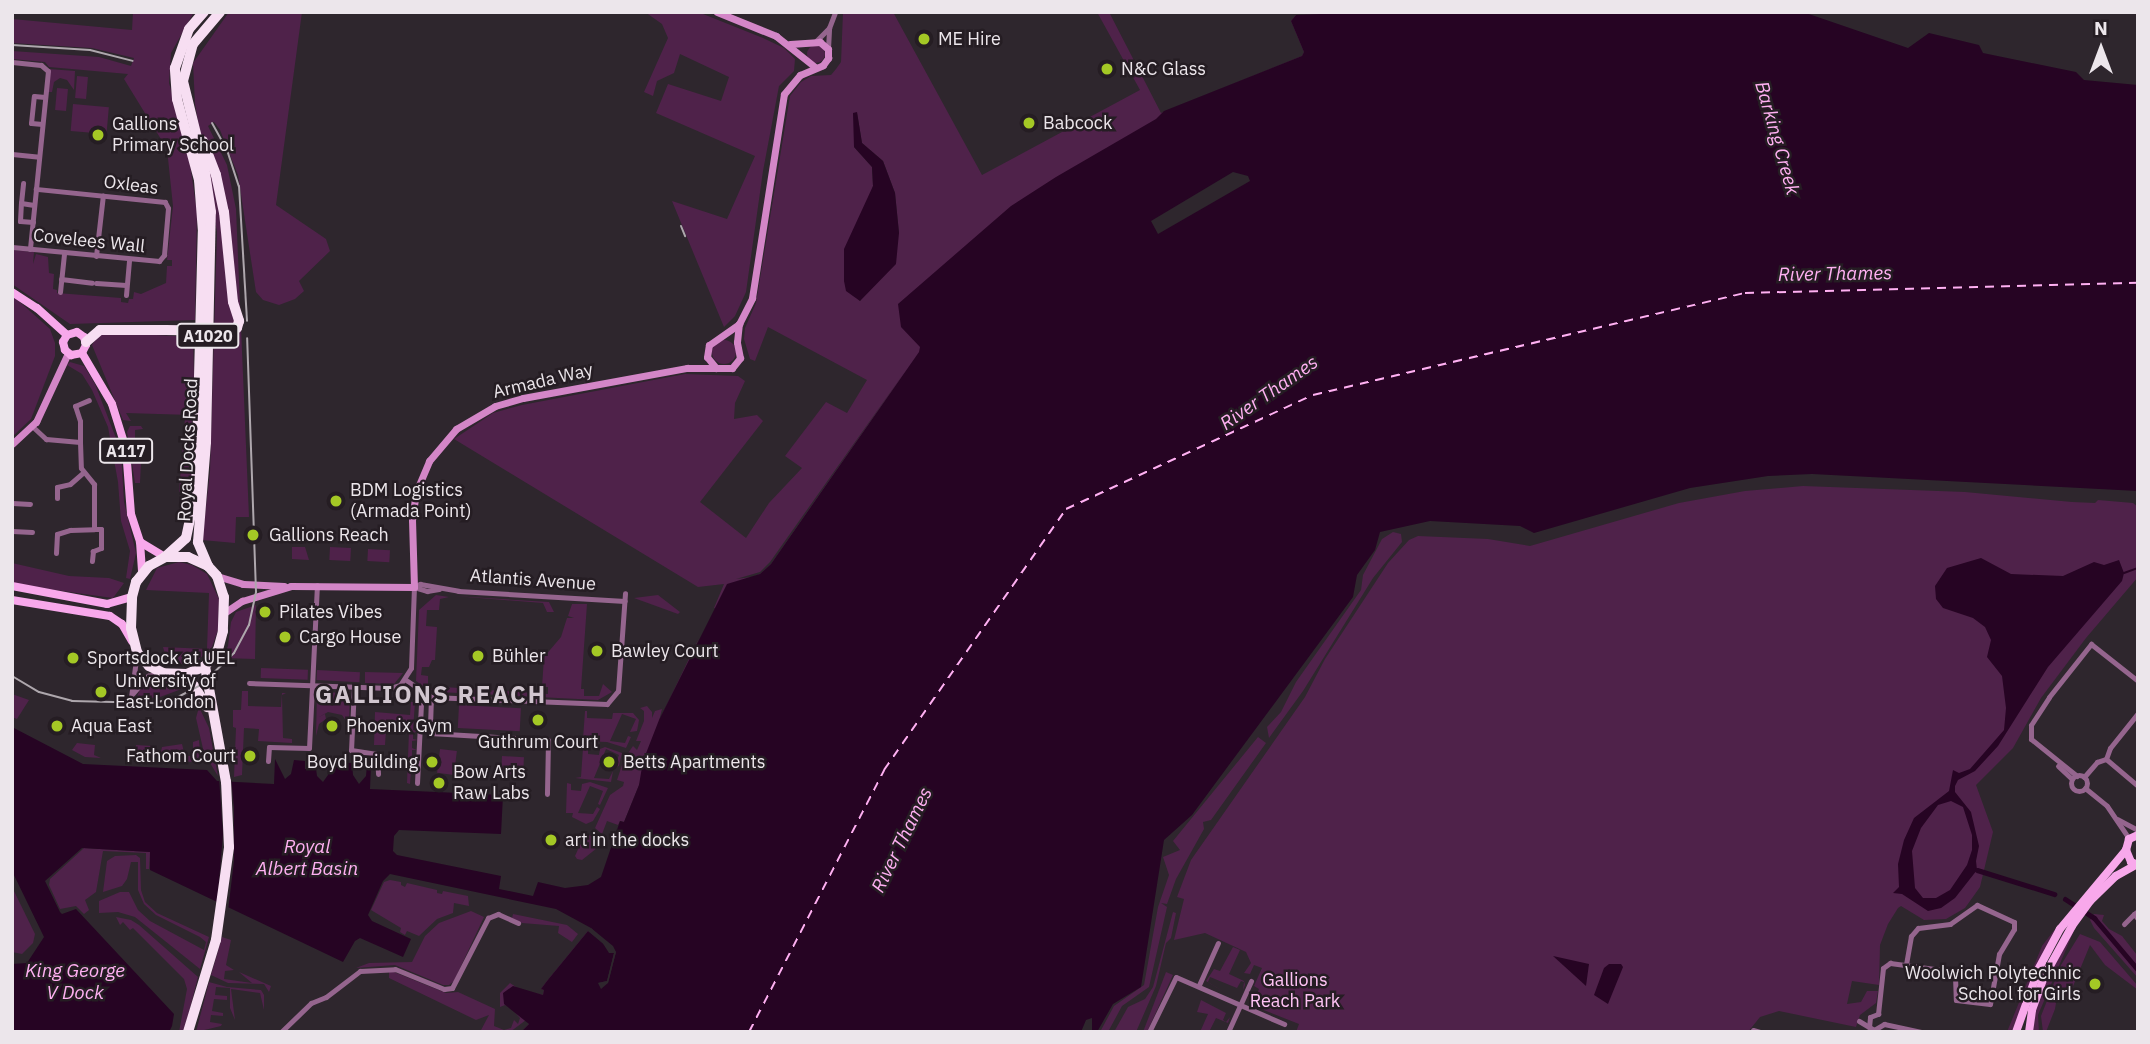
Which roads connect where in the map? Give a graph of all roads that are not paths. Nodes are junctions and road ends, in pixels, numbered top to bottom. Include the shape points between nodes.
1 (204, 12) edge
2 (717, 12) edge
3 (835, 12) edge
4 (217, 14) edge
5 (829, 28) junction
6 (184, 40) junction
7 (811, 43) junction
8 (790, 44) junction
9 (828, 49) junction
10 (804, 59) junction
11 (12, 62) edge
12 (816, 67) junction
13 (800, 75) junction
14 (45, 97) junction
15 (42, 124) junction
16 (194, 125) junction
17 (12, 154) edge
18 (39, 157) junction
19 (23, 183) dead end
20 (36, 189) junction
21 (103, 195) junction
22 (21, 203) junction
23 (34, 205) junction
24 (33, 222) junction
25 (12, 247) edge
26 (30, 249) junction
27 (64, 253) junction
28 (96, 256) junction
29 (129, 259) junction
30 (162, 259) joint
31 (61, 279) junction
32 (126, 285) junction
33 (12, 292) edge
34 (60, 292) dead end
35 (125, 295) dead end
36 (739, 324) junction
37 (66, 335) junction
38 (724, 336) junction
39 (86, 342) junction
40 (737, 342) junction
41 (68, 353) junction
42 (82, 353) junction
43 (707, 357) junction
44 (687, 368) junction
45 (716, 368) junction
46 (89, 400) dead end
47 (33, 427) junction
48 (80, 442) junction
49 (12, 444) edge
50 (84, 472) junction
51 (57, 498) dead end
52 (12, 503) edge
53 (30, 504) dead end
54 (94, 529) junction
55 (12, 531) edge
56 (32, 532) dead end
57 (140, 542) junction
58 (56, 553) dead end
59 (165, 557) junction
60 (92, 561) dead end
61 (208, 566) junction
62 (142, 574) junction
63 (217, 576) junction
64 (317, 585) junction
65 (12, 586) edge
66 (288, 587) junction
67 (414, 587) junction
68 (625, 593) dead end
69 (132, 597) junction
70 (12, 600) edge
71 (625, 601) junction
72 (224, 613) junction
73 (135, 648) junction
74 (205, 666) junction
75 (163, 673) junction
76 (179, 675) junction
77 (405, 680) junction
78 (2138, 681) edge
79 (249, 683) dead end
80 (313, 685) junction
81 (354, 687) junction
82 (431, 697) junction
83 (421, 705) dead end
84 (2138, 713) edge
85 (214, 723) junction
86 (2106, 759) junction
87 (268, 761) dead end
88 (378, 774) dead end
89 (2084, 777) junction
90 (2075, 778) junction
91 (417, 783) dead end
92 (2138, 786) edge
93 (2085, 788) junction
94 (547, 794) dead end
95 (2118, 819) junction
96 (2135, 835) edge
97 (2126, 850) junction
98 (2137, 865) edge
99 (2083, 904) junction
100 (2076, 914) junction
101 (2137, 915) edge
102 (518, 923) dead end
103 (2124, 924) dead end
104 (1218, 943) dead end
105 (1906, 965) junction
106 (1251, 981) dead end
107 (1199, 985) junction
108 (1241, 1004) junction
109 (1875, 1015) junction
110 (1284, 1024) dead end
111 (1884, 1024) junction
112 (1872, 1030) edge
113 (188, 1032) edge
114 (281, 1032) edge
115 (1149, 1032) edge
116 (1228, 1032) edge
117 (1922, 1032) edge
118 (2016, 1032) edge
119 (2029, 1032) edge

1 - 6 highway, Royal Docks Road / A1020
2 - 8 street
3 - 5 street
4 - 6 highway
4 - 16 highway, Royal Docks Road / A1020 via 193,44 185,67
5 - 7 street
5 - 9 street
6 - 59 highway, Royal Docks Road / A1020 via 175,81 199,180 203,232 198,452 190,527 182,544
7 - 8 street
7 - 9 street
7 - 10 street, Armada Way
8 - 10 street
9 - 12 street via 827,61
10 - 12 street
10 - 13 street, Armada Way
11 - 14 street via 47,68
12 - 13 street
13 - 36 street, Armada Way via 782,99 753,294
14 - 15 street
14 - 15 street via 34,96 32,123
15 - 18 street
16 - 39 highway, bridge via 215,175 228,237 237,328 100,330
16 - 61 highway, Royal Docks Road / A1020 via 211,212 206,442 198,542
17 - 18 street
18 - 20 street
19 - 22 street
20 - 21 street, Oxleas
20 - 23 street
21 - 28 street
21 - 30 street, Oxleas via 167,204
22 - 23 street
22 - 24 street via 20,221
23 - 24 street
24 - 26 street
25 - 26 street, Covelees Wall
26 - 27 street, Covelees Wall
27 - 28 street, Covelees Wall
27 - 31 street
28 - 29 street, Covelees Wall
29 - 30 street, Covelees Wall
29 - 32 street
31 - 32 street
31 - 34 street
32 - 35 street
33 - 37 main road via 37,307
36 - 38 street, Armada Way
36 - 40 street, Armada Way
37 - 39 main road via 80,333
37 - 41 main road via 63,342
38 - 40 street
38 - 43 street, Armada Way via 711,342
39 - 42 main road
40 - 45 street, Armada Way via 741,352 737,364
41 - 42 main road
41 - 47 street
42 - 57 main road, A117 via 117,416 131,514
43 - 44 street, Armada Way
43 - 45 street
44 - 45 street, Armada Way
44 - 67 street, Armada Way via 523,398 495,406 456,429 429,461 416,492
46 - 48 street via 75,406
47 - 48 street via 46,439
47 - 49 street
48 - 50 street
50 - 51 street via 70,484 57,487
50 - 54 street via 94,484
52 - 53 street
54 - 58 street via 57,534
54 - 60 street via 101,529 101,548 93,551
55 - 56 street
57 - 59 main road
57 - 62 main road, A117
59 - 61 highway via 188,557
59 - 62 highway
61 - 63 highway
62 - 69 highway
63 - 66 street, Atlantis Avenue via 243,584
63 - 72 highway
64 - 66 street, Atlantis Avenue
64 - 67 street, Atlantis Avenue
64 - 80 street
65 - 69 main road via 107,604
66 - 72 street, Atlantis Avenue via 242,601
67 - 71 street, Atlantis Avenue
67 - 77 street via 411,668
68 - 71 street
69 - 73 highway
70 - 73 main road via 110,616 121,624
71 - 82 street via 618,691 607,704
72 - 74 highway via 221,644
73 - 75 highway via 151,668
73 - 75 street via 131,696 148,676
74 - 76 highway
74 - 85 highway
75 - 76 highway
76 - 85 highway via 200,693
77 - 81 street via 395,688
77 - 82 street
78 - 90 street via 2091,644 2031,725 2031,739
79 - 80 street
80 - 81 street
80 - 87 street via 309,748 269,747
81 - 88 street via 351,750 377,754
82 - 94 street via 430,733 548,740
83 - 91 street
84 - 86 street via 2109,748
85 - 113 highway via 229,847 216,940
86 - 89 street
86 - 92 street
89 - 90 street
89 - 93 street
90 - 93 street via 2074,789
93 - 95 street
95 - 96 street
95 - 96 street
96 - 97 main road
97 - 98 main road
97 - 99 main road
98 - 99 main road
99 - 100 main road
100 - 118 main road via 2039,968
100 - 119 main road via 2045,975
101 - 103 street
102 - 114 street via 498,914 488,918 453,988 444,989 395,968 356,972 311,1003
104 - 107 street
105 - 105 street via 1952,972 1956,1000 1988,1005 1993,1000 1999,954 2014,922 1977,905 1950,924 1918,929 1911,936
105 - 109 street via 1890,963 1883,968
106 - 108 street
107 - 108 street
107 - 115 street via 1176,977
108 - 110 street
108 - 116 street
109 - 111 street via 1884,1019
109 - 112 street via 1868,1019
109 - 112 street via 1860,1019
111 - 112 street
111 - 117 street

